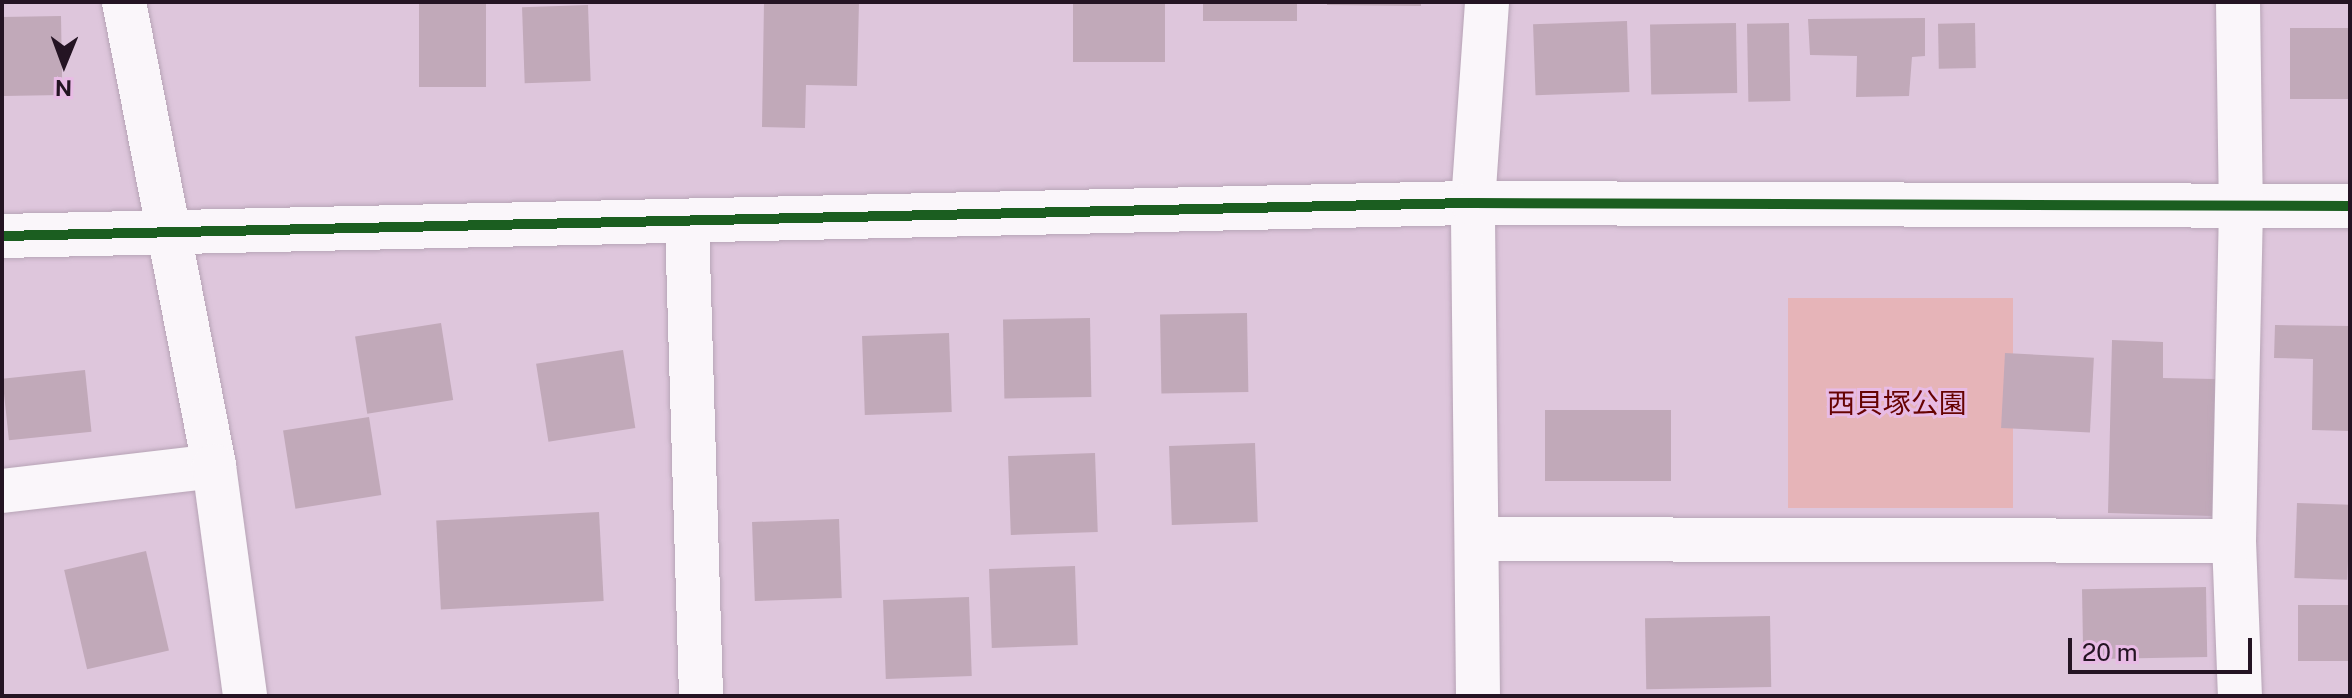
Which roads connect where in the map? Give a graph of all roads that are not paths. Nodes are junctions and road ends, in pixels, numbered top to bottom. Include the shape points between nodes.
1 (124, 2) edge
2 (1487, 2) edge
3 (2238, 2) edge
4 (1473, 203) junction
5 (2350, 206) edge
6 (2241, 207) junction
7 (687, 223) junction
8 (168, 234) junction
9 (2, 236) edge
10 (214, 466) junction
11 (2, 491) edge
12 (1479, 539) junction
13 (2234, 541) junction
14 (245, 696) edge
15 (701, 696) edge
16 (1478, 696) edge
17 (2240, 696) edge

1 - 8 street
2 - 4 street
3 - 6 street
4 - 6 street
4 - 7 street
4 - 12 street
5 - 6 street
6 - 13 street
7 - 8 street
7 - 15 street
8 - 9 street
8 - 10 street
10 - 11 street
10 - 14 street
12 - 13 street
12 - 16 street
13 - 17 street

